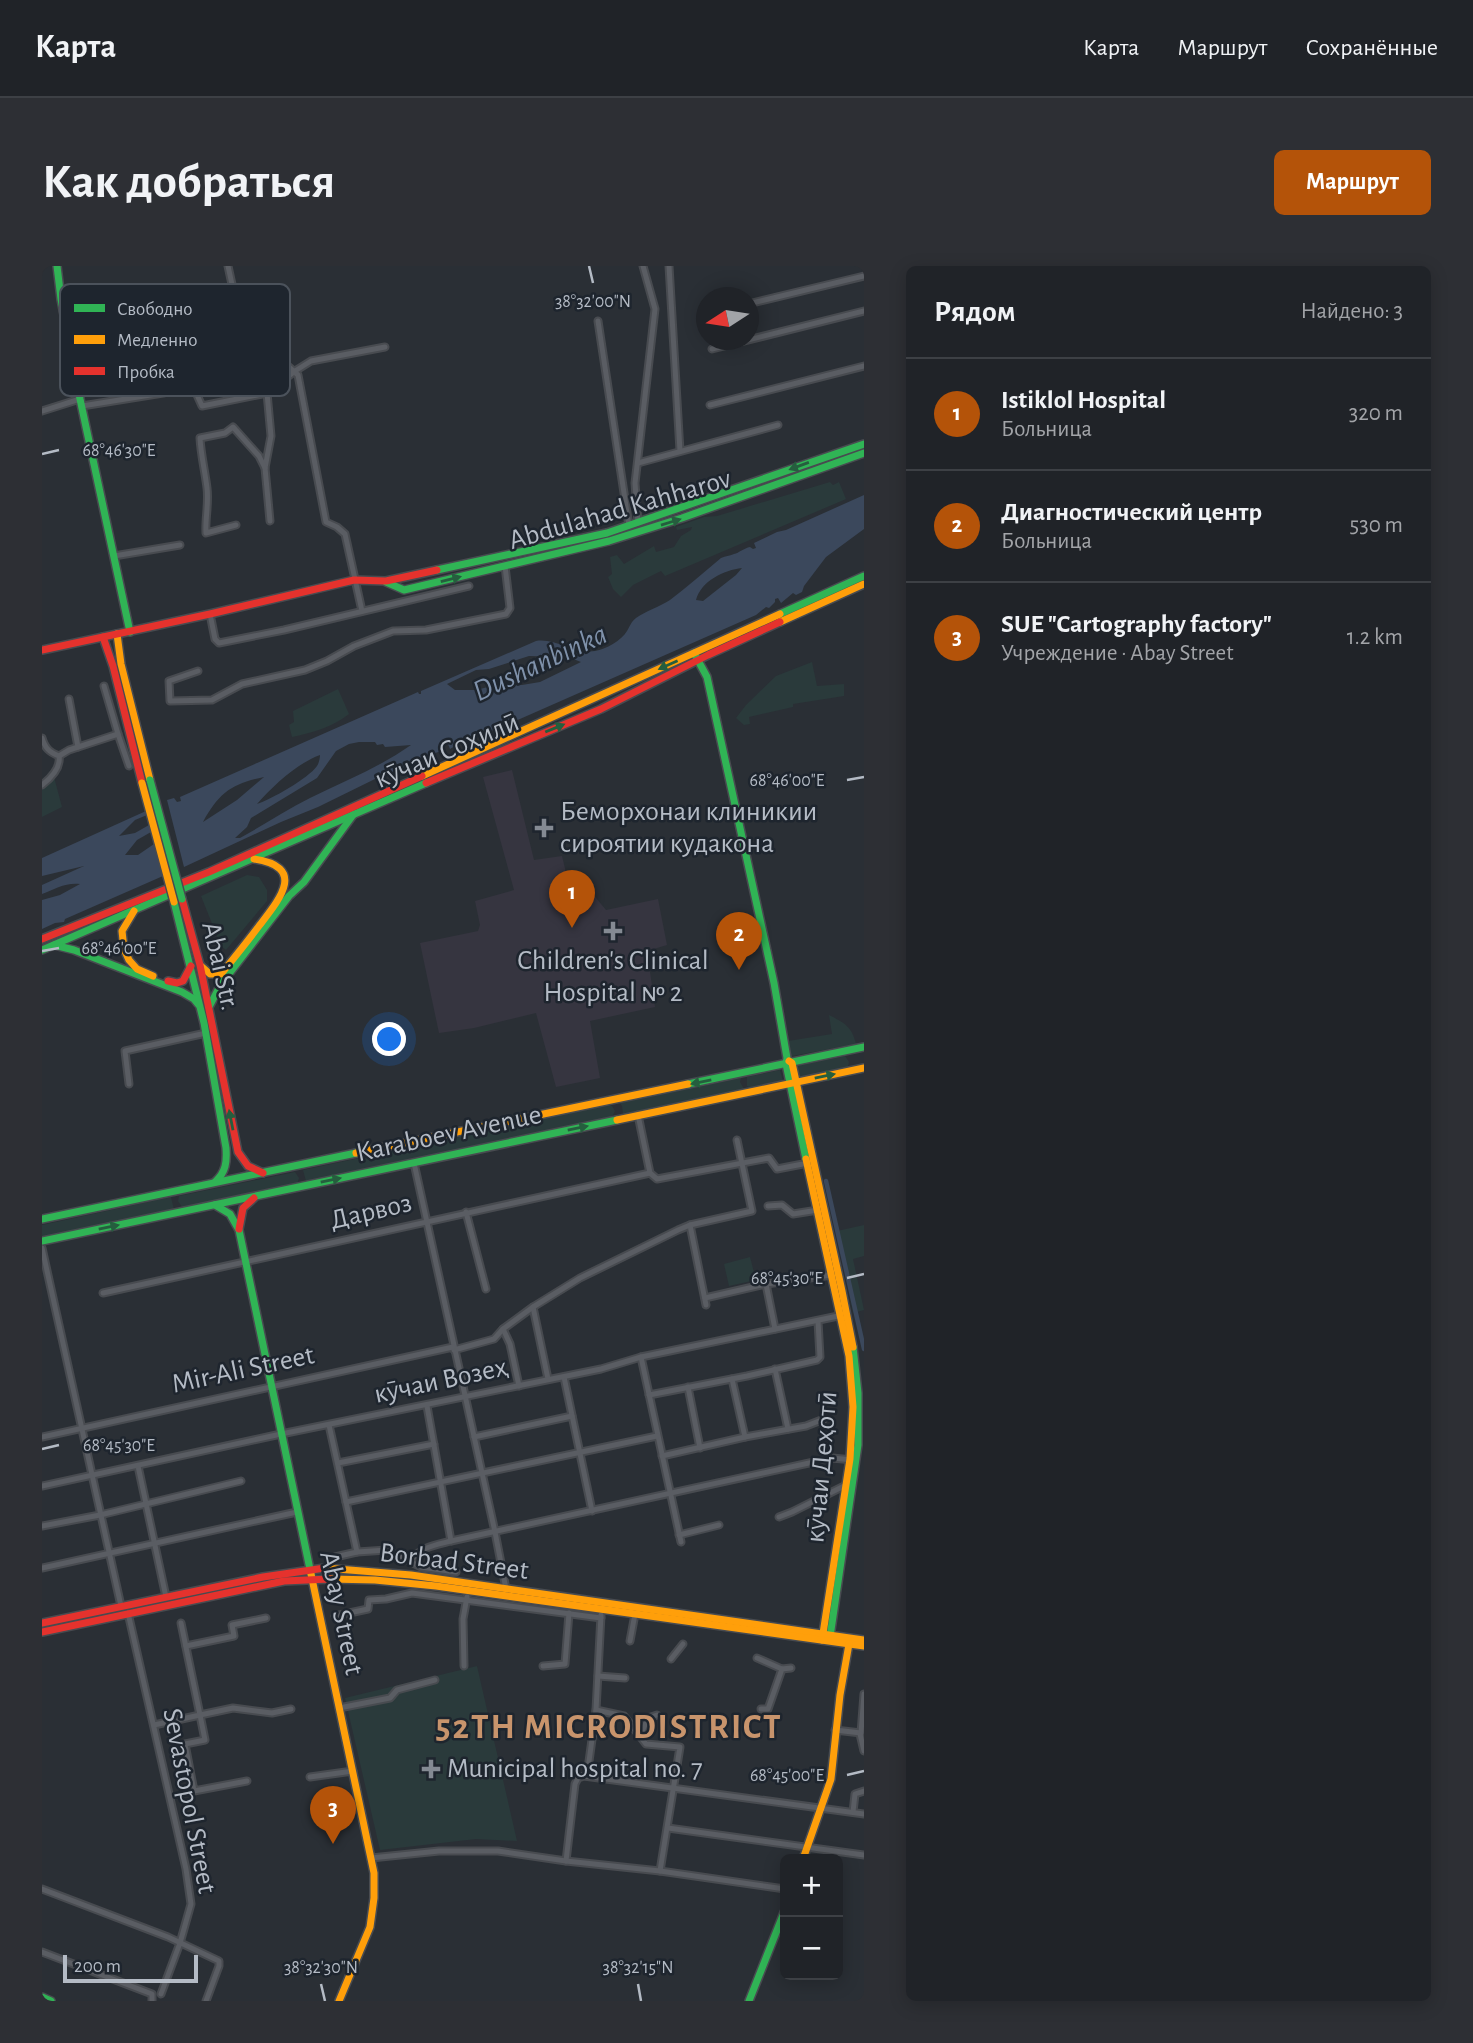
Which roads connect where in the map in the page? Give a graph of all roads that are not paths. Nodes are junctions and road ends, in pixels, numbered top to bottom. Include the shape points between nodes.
1 (57, 266) edge
2 (228, 266) edge
3 (642, 266) edge
4 (669, 266) edge
5 (864, 276) edge
6 (232, 284) edge
7 (60, 288) edge
8 (759, 301) edge
9 (864, 311) edge
10 (598, 321) dead end
11 (759, 337) edge
12 (385, 347) dead end
13 (864, 366) edge
14 (290, 367) edge
15 (295, 371) junction
16 (290, 375) edge
17 (80, 396) edge
18 (138, 396) edge
19 (198, 396) edge
20 (252, 396) edge
21 (267, 396) edge
22 (81, 403) junction
23 (710, 405) dead end
24 (42, 411) edge
25 (778, 425) dead end
26 (864, 444) edge
27 (680, 451) junction
28 (864, 453) edge
29 (638, 463) junction
30 (265, 468) junction
31 (270, 521) dead end
32 (638, 523) junction
33 (236, 525) dead end
34 (629, 526) junction
35 (180, 545) dead end
36 (114, 556) junction
37 (505, 566) junction
38 (864, 576) edge
39 (354, 580) junction
40 (386, 582) junction
41 (864, 583) edge
42 (469, 586) dead end
43 (362, 611) junction
44 (210, 614) junction
45 (130, 632) junction
46 (117, 634) junction
47 (103, 637) junction
48 (42, 650) edge
49 (696, 657) junction
50 (198, 671) dead end
51 (104, 686) dead end
52 (612, 691) junction
53 (69, 699) dead end
54 (618, 701) junction
55 (117, 734) junction
56 (42, 738) edge
57 (78, 747) junction
58 (59, 756) junction
59 (129, 766) dead end
60 (146, 782) junction
61 (42, 785) edge
62 (353, 815) junction
63 (253, 859) junction
64 (178, 901) junction
65 (134, 911) junction
66 (42, 939) edge
67 (54, 944) junction
68 (42, 950) edge
69 (200, 965) junction
70 (191, 966) junction
71 (204, 1007) junction
72 (206, 1033) junction
73 (864, 1048) edge
74 (844, 1052) junction
75 (788, 1062) junction
76 (864, 1068) edge
77 (850, 1071) junction
78 (747, 1073) junction
79 (793, 1082) junction
80 (129, 1084) dead end
81 (754, 1091) junction
82 (608, 1101) junction
83 (638, 1115) junction
84 (614, 1120) junction
85 (737, 1140) dead end
86 (414, 1163) junction
87 (811, 1163) junction
88 (743, 1164) junction
89 (293, 1167) junction
90 (264, 1173) junction
91 (650, 1173) junction
92 (213, 1184) junction
93 (299, 1187) junction
94 (177, 1191) junction
95 (258, 1195) junction
96 (214, 1205) junction
97 (768, 1206) dead end
98 (818, 1210) junction
99 (183, 1211) junction
100 (466, 1212) junction
101 (42, 1219) edge
102 (426, 1221) junction
103 (691, 1225) junction
104 (239, 1230) junction
105 (42, 1241) edge
106 (42, 1248) edge
107 (246, 1263) junction
108 (832, 1275) junction
109 (766, 1284) junction
110 (486, 1289) dead end
111 (103, 1293) dead end
112 (705, 1298) junction
113 (706, 1305) dead end
114 (533, 1307) junction
115 (844, 1315) junction
116 (818, 1321) junction
117 (503, 1329) junction
118 (775, 1329) junction
119 (454, 1348) junction
120 (641, 1357) junction
121 (775, 1369) junction
122 (564, 1377) junction
123 (732, 1378) junction
124 (548, 1379) junction
125 (271, 1385) junction
126 (519, 1386) junction
127 (688, 1387) junction
128 (649, 1395) junction
129 (466, 1398) junction
130 (427, 1406) junction
131 (572, 1416) junction
132 (824, 1419) dead end
133 (329, 1425) junction
134 (82, 1427) junction
135 (788, 1429) junction
136 (281, 1434) junction
137 (657, 1436) junction
138 (42, 1437) edge
139 (474, 1437) junction
140 (745, 1437) junction
141 (434, 1444) junction
142 (700, 1448) junction
143 (580, 1454) junction
144 (662, 1456) junction
145 (853, 1460) junction
146 (338, 1463) junction
147 (138, 1466) junction
148 (482, 1474) junction
149 (92, 1476) junction
150 (241, 1480) dead end
151 (442, 1483) junction
152 (42, 1486) edge
153 (844, 1486) junction
154 (671, 1494) junction
155 (346, 1502) junction
156 (146, 1504) junction
157 (592, 1511) junction
158 (297, 1513) junction
159 (100, 1515) junction
160 (779, 1517) dead end
161 (719, 1525) dead end
162 (42, 1526) edge
163 (495, 1532) junction
164 (679, 1535) junction
165 (451, 1541) junction
166 (681, 1542) dead end
167 (155, 1544) junction
168 (357, 1552) junction
169 (109, 1554) junction
170 (335, 1557) dead end
171 (411, 1561) junction
172 (42, 1568) edge
173 (456, 1572) dead end
174 (311, 1574) junction
175 (505, 1592) junction
176 (467, 1595) junction
177 (166, 1597) junction
178 (570, 1605) junction
179 (121, 1606) junction
180 (601, 1609) junction
181 (128, 1613) junction
182 (569, 1614) junction
183 (635, 1614) junction
184 (335, 1616) dead end
185 (266, 1618) dead end
186 (601, 1618) junction
187 (42, 1623) edge
188 (181, 1623) dead end
189 (42, 1632) edge
190 (826, 1637) junction
191 (864, 1640) edge
192 (630, 1641) dead end
193 (683, 1644) dead end
194 (849, 1644) junction
195 (186, 1646) junction
196 (864, 1646) edge
197 (757, 1658) dead end
198 (671, 1659) dead end
199 (543, 1665) dead end
200 (464, 1667) dead end
201 (791, 1668) dead end
202 (782, 1669) junction
203 (598, 1676) junction
204 (625, 1678) dead end
205 (435, 1681) dead end
206 (864, 1694) edge
207 (339, 1708) junction
208 (291, 1709) dead end
209 (761, 1709) dead end
210 (596, 1710) junction
211 (200, 1715) junction
212 (657, 1715) dead end
213 (153, 1725) junction
214 (835, 1730) junction
215 (860, 1734) junction
216 (640, 1736) junction
217 (864, 1751) edge
218 (353, 1771) junction
219 (587, 1776) junction
220 (310, 1777) dead end
221 (247, 1782) dead end
222 (673, 1787) junction
223 (864, 1791) edge
224 (820, 1807) junction
225 (853, 1812) junction
226 (864, 1814) edge
227 (667, 1828) junction
228 (807, 1847) junction
229 (805, 1854) edge
230 (864, 1855) edge
231 (371, 1858) junction
232 (566, 1861) junction
233 (660, 1871) junction
234 (780, 1888) edge
235 (42, 1889) edge
236 (782, 1917) edge
237 (180, 1943) junction
238 (42, 1952) edge
239 (161, 1994) dead end
240 (42, 1997) edge
241 (51, 2001) edge
242 (152, 2001) edge
243 (206, 2001) edge
244 (338, 2001) edge
245 (749, 2001) edge

1 - 7 main road
2 - 6 street
3 - 29 street via 655,309
4 - 27 street
5 - 8 street
9 - 11 street
10 - 34 street
12 - 15 street via 312,361
13 - 23 street
14 - 15 street
15 - 16 street
15 - 39 street via 326,522 345,534
17 - 22 main road
18 - 22 street
19 - 20 street via 202,406
21 - 30 street via 271,436
22 - 24 street
22 - 36 main road
25 - 27 street
26 -> 32 main road, Abdulahad Kahharov
27 - 29 street
37 -> 28 main road, Abdulahad Kahharov via 629,535
29 - 32 street
30 - 31 street
30 - 33 street via 233,427 200,438 208,491 206,534
32 - 34 main road, Abdulahad Kahharov
34 - 40 main road, Abdulahad Kahharov
35 - 36 street
36 - 45 main road
40 -> 37 main road, Abdulahad Kahharov via 404,590
37 - 50 street via 510,608 506,614 426,631 393,631 327,662 242,684 212,700 170,701 169,681
38 - 49 main road
39 - 40 main road, Abdulahad Kahharov
39 - 43 street
39 - 44 main road, Abdulahad Kahharov
41 - 49 main road, кӯчаи Соҳилӣ
42 - 43 street
43 - 44 street via 219,643
44 - 45 main road, Abdulahad Kahharov
45 - 46 main road, Abdulahad Kahharov
46 - 47 main road, Abdulahad Kahharov
46 - 60 main road, Abai Str.
47 - 48 main road, Abdulahad Kahharov
47 - 60 main road, Abai Str.
49 -> 52 main road
49 - 54 main road, кӯчаи Соҳилӣ
49 - 75 main road, кӯчаи Деҳотӣ via 709,685
51 - 55 street
52 - 54 main road
52 - 66 main road via 209,872
53 - 57 street
62 -> 54 main road, кӯчаи Соҳилӣ
55 - 57 street
55 - 59 street
56 - 58 street via 50,753
57 - 58 street
58 - 61 street via 59,766
60 - 64 main road, Abai Str., bridge
62 - 63 main road, кӯчаи Соҳилӣ
62 - 71 main road
63 - 65 main road, кӯчаи Соҳилӣ
63 - 69 main road via 280,867 287,886 282,897 221,974 209,975
64 - 69 main road, Abai Str.
64 - 70 main road, Abai Str.
65 - 67 main road, кӯчаи Соҳилӣ
65 - 70 main road via 122,934 127,957 137,969 176,985
67 - 68 main road, кӯчаи Соҳилӣ
67 - 71 main road via 182,992
69 - 71 main road, Abai Str.
70 - 71 main road, Abai Str.
71 - 72 main road, Abai Str.
90 -> 71 main road, Abai Str. via 249,1168 238,1152
72 - 80 street via 125,1051
72 - 92 main road, Abai Str. via 228,1163
73 - 74 main road, Karaboev Avenue
74 - 75 main road, Karaboev Avenue
74 - 77 main road via 854,1059
75 - 78 main road, Karaboev Avenue
75 - 79 main road, кӯчаи Деҳотӣ
76 - 77 main road, Karaboev Avenue
79 -> 77 main road, Karaboev Avenue
78 - 81 main road via 743,1083
78 -> 82 main road, Karaboev Avenue
79 - 81 main road, Karaboev Avenue
79 - 87 main road, кӯчаи Деҳотӣ
81 - 83 main road, Karaboev Avenue
82 - 84 main road via 619,1109
82 - 89 main road, Karaboev Avenue
83 - 84 main road, Karaboev Avenue
83 - 91 street
86 -> 84 main road, Karaboev Avenue
85 - 88 street
93 -> 86 main road, Karaboev Avenue
86 - 102 street
87 - 88 street via 777,1170 769,1158
87 - 98 main road, кӯчаи Деҳотӣ
87 - 115 main road, кӯчаи Деҳотӣ
88 - 91 street, Дарвоз via 657,1179
88 - 103 street, Mir-Ali Street via 752,1212
89 - 90 main road, Karaboev Avenue
89 - 93 main road via 303,1175
90 - 92 main road, Karaboev Avenue
91 - 100 street, Дарвоз
92 - 94 main road, Karaboev Avenue
93 - 95 main road, Karaboev Avenue
94 - 99 main road via 174,1203
94 - 101 main road, Karaboev Avenue
95 - 96 main road, Karaboev Avenue
95 - 104 main road via 243,1208
96 - 99 main road, Karaboev Avenue
96 - 104 main road via 230,1212
97 - 98 street via 782,1205 793,1214
98 - 108 main road, кӯчаи Деҳотӣ
105 -> 99 main road, Karaboev Avenue
100 - 102 street, Дарвоз
100 - 110 street
102 - 107 street, Дарвоз
102 - 119 street
103 - 112 street
103 - 114 street, Mir-Ali Street via 580,1278
104 - 107 main road, Abay Street
106 - 134 street
107 - 111 street, Дарвоз
107 - 125 main road, Abay Street
108 - 109 street
108 - 115 main road, кӯчаи Деҳотӣ
109 - 112 street
109 - 118 street
112 - 113 street
114 - 117 street, Mir-Ali Street
114 - 124 street
115 - 116 street, кӯчаи Возеҳ
115 - 145 main road, кӯчаи Деҳотӣ via 859,1395 860,1424
116 - 118 street, кӯчаи Возеҳ
116 - 121 street via 819,1359
117 - 119 street, Mir-Ali Street via 494,1339
117 - 126 street
118 - 120 street, кӯчаи Возеҳ
119 - 125 street, Mir-Ali Street
119 - 129 street
120 - 122 street, кӯчаи Возеҳ
120 - 128 street
121 - 123 street
121 - 135 street
122 - 124 street, кӯчаи Возеҳ
122 - 131 street
123 - 127 street
123 - 140 street
124 - 126 street, кӯчаи Возеҳ
125 - 134 street, Mir-Ali Street
125 - 136 main road, Abay Street
126 - 129 street, кӯчаи Возеҳ
127 - 128 street
127 - 142 street
128 - 137 street
129 - 130 street, кӯчаи Возеҳ
129 - 139 street
130 - 133 street, кӯчаи Возеҳ
130 - 141 street
131 - 139 street
131 - 143 street
132 - 135 street
133 - 136 street, кӯчаи Возеҳ
133 - 146 street
134 - 138 street, Mir-Ali Street
134 - 149 street
135 - 140 street
136 - 147 street, кӯчаи Возеҳ
136 - 158 main road, Abay Street
137 - 143 street
137 - 144 street
139 - 148 street
140 - 142 street
141 - 146 street
141 - 151 street
142 - 144 street
143 - 148 street
143 - 157 street
144 - 154 street
145 - 153 main road, кӯчаи Деҳотӣ
145 - 154 street via 832,1458
145 - 190 main road, кӯчаи Деҳотӣ
146 - 155 street
147 - 149 street, кӯчаи Возеҳ
147 - 156 street
148 - 151 street
148 - 163 street
149 - 152 street, кӯчаи Возеҳ
149 - 159 street
150 - 156 street
151 - 155 street
151 - 165 street
153 - 160 street
153 - 190 main road, кӯчаи Деҳотӣ
154 - 157 street
154 - 164 street
155 - 168 street
156 - 159 street
156 - 167 street
157 - 163 street
158 - 167 street
158 - 174 main road, Abay Street
159 - 162 street
159 - 169 street
161 - 164 street
163 - 165 street
163 - 175 street
164 - 166 street
165 - 171 street via 424,1548
167 - 169 street
167 - 177 street
168 - 170 street
168 - 171 street via 387,1550
169 - 172 street
169 - 179 street
171 - 173 street
174 - 175 main road, Borbad Street via 325,1569 411,1575
174 - 176 main road, Borbad Street via 419,1584
174 - 177 main road, Borbad Street via 263,1577
174 - 181 main road, Borbad Street
174 - 207 main road, Abay Street
175 - 176 main road, Borbad Street
175 - 178 main road, Borbad Street
175 - 190 main road, Borbad Street
176 - 182 street
176 - 184 street via 412,1593 369,1600 368,1609
176 - 200 street
177 - 179 main road, Borbad Street
178 - 180 main road, Borbad Street
178 - 182 street
179 - 187 main road, Borbad Street
180 - 183 main road, Borbad Street
180 - 186 street
181 - 189 main road, Borbad Street
181 - 213 street, Sevastopol Street
182 - 186 street
182 - 199 street via 565,1664
183 - 190 main road, Borbad Street
183 - 192 street
185 - 195 street via 232,1625 234,1636
186 - 203 street
188 - 195 street
190 - 191 main road, Borbad Street
190 - 194 main road, Borbad Street
193 - 198 street
194 - 196 main road, Borbad Street
194 - 214 main road
195 - 211 street
197 - 202 street
201 - 202 street
202 - 209 street via 768,1709
203 - 204 street
203 - 210 street
205 - 207 street via 397,1690 390,1698
206 - 215 street
207 - 218 main road, Abay Street
208 - 211 street via 272,1713 233,1708
210 - 216 street via 624,1716
210 - 219 street
211 - 213 street
211 - 221 street via 205,1740 186,1744 194,1791
212 - 216 street via 648,1718
213 - 237 street, Sevastopol Street via 191,1904
214 - 215 street
214 - 224 main road via 831,1779
215 - 217 street
216 - 222 street via 646,1744 680,1747
218 - 220 street
218 - 231 main road, Abay Street
219 - 222 street
219 - 232 street via 575,1784
222 - 224 street
222 - 227 street
223 - 225 street via 855,1794
224 - 225 street
224 - 228 main road
225 - 226 street
227 - 228 street
227 - 233 street
228 - 229 main road
228 - 230 street
231 - 232 street via 475,1850
231 - 244 main road, Abay Street via 374,1898 370,1927
232 - 233 street
233 - 234 street
235 - 237 street
236 - 245 main road
237 - 239 street, Sevastopol Street
237 - 243 street via 219,1961
238 - 242 street via 152,1994
240 - 241 main road

